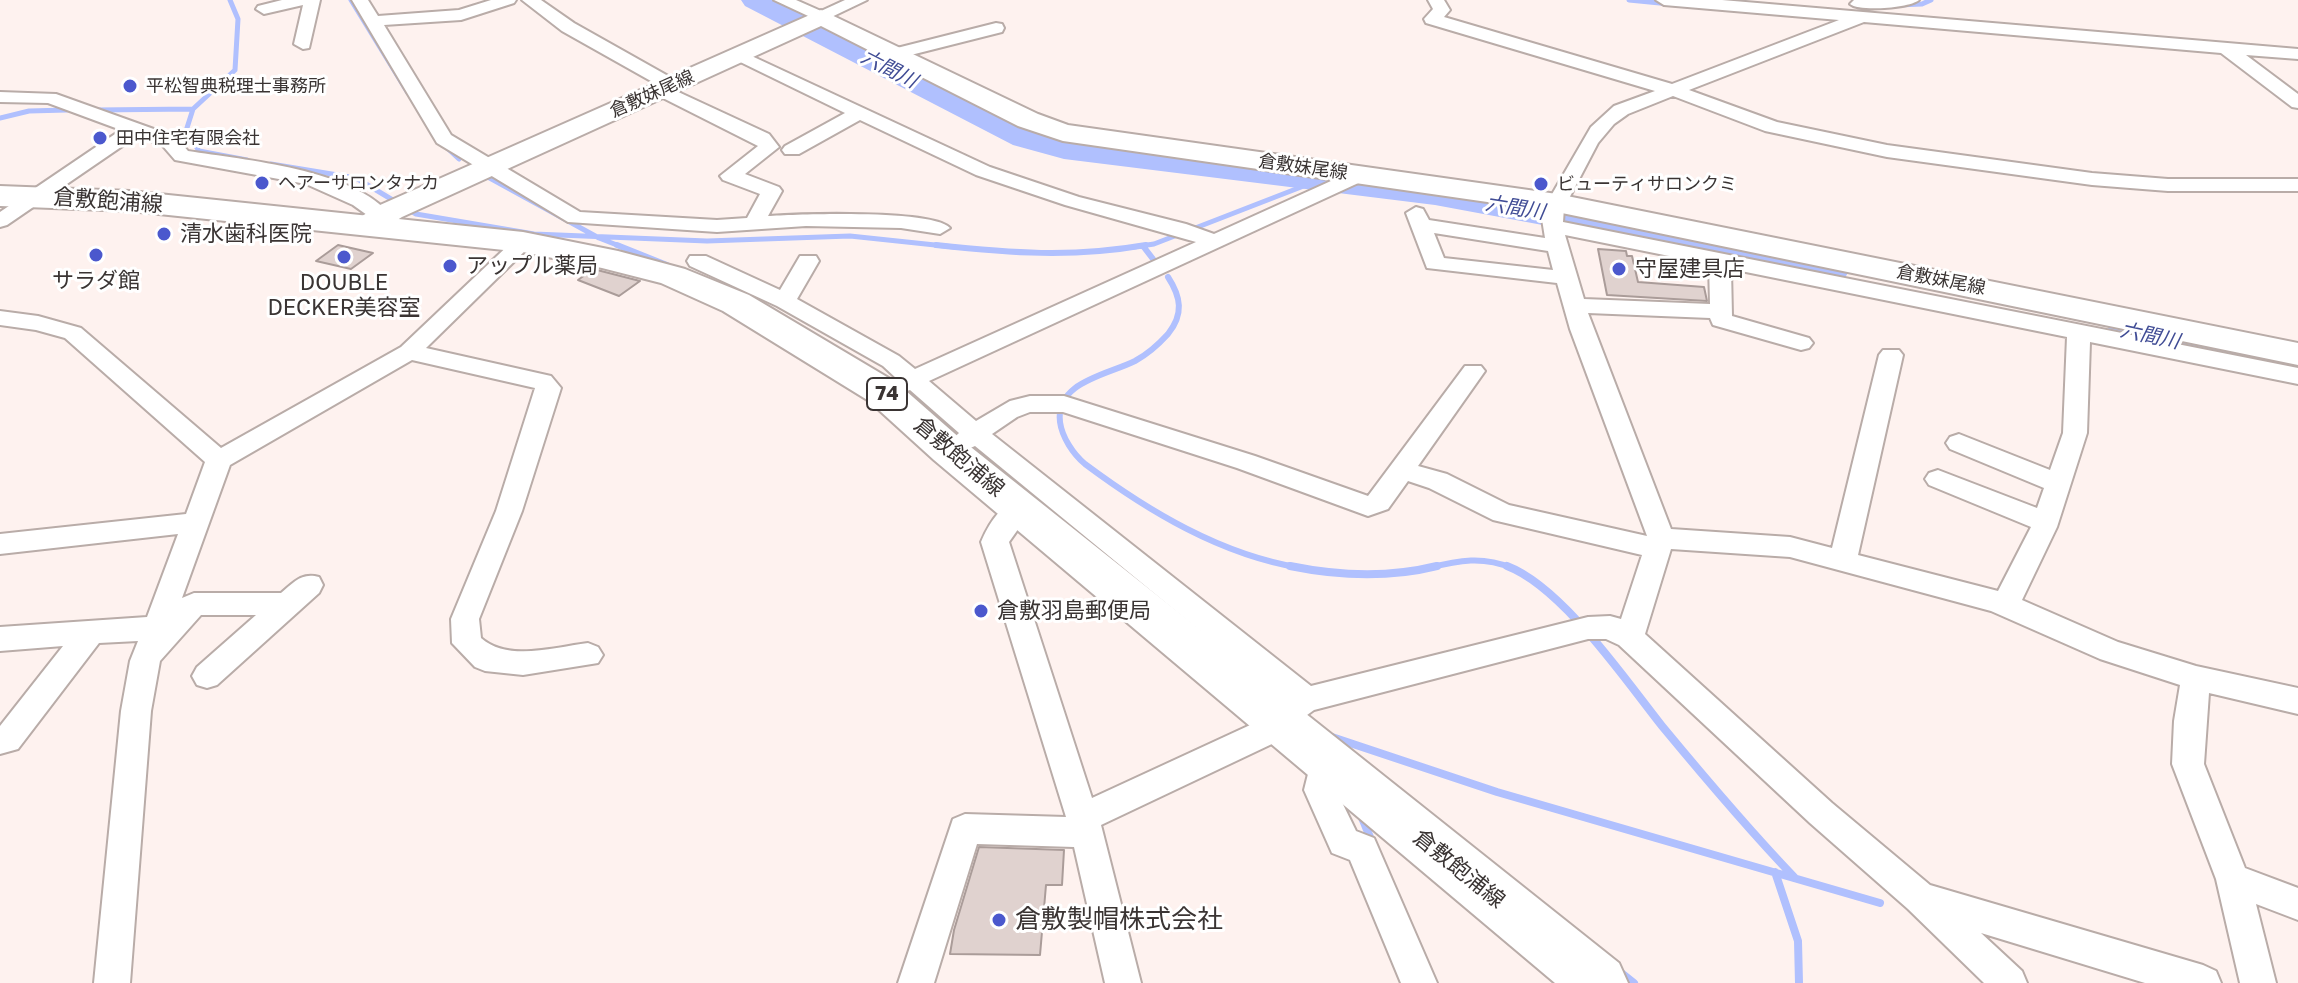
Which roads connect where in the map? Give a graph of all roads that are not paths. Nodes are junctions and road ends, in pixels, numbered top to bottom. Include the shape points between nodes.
1 (304, 0) edge
2 (312, 0) edge
3 (360, 0) edge
4 (508, 0) edge
5 (530, 0) edge
6 (782, 0) edge
7 (859, 0) edge
8 (1436, 0) edge
9 (1664, 0) edge
10 (1911, 0) edge
11 (264, 9) dead end
12 (1856, 13) edge
13 (371, 21) junction
14 (812, 22) junction
15 (996, 28) dead end
16 (303, 44) dead end
17 (2229, 51) junction
18 (895, 54) junction
19 (2298, 54) edge
20 (737, 56) junction
21 (666, 88) junction
22 (1672, 90) junction
23 (0, 97) edge
24 (2298, 103) edge
25 (859, 113) junction
26 (135, 129) junction
27 (792, 150) dead end
28 (489, 168) junction
29 (1356, 176) junction
30 (2298, 185) edge
31 (19, 196) edge
32 (388, 214) junction
33 (1555, 220) junction
34 (0, 221) edge
35 (754, 224) junction
36 (940, 228) dead end
37 (523, 242) junction
38 (1217, 242) junction
39 (703, 248) junction
40 (1720, 260) junction
41 (808, 261) dead end
42 (1567, 278) junction
43 (785, 301) junction
44 (1575, 306) junction
45 (1721, 311) junction
46 (0, 318) edge
47 (2079, 332) junction
48 (1801, 343) dead end
49 (409, 352) junction
50 (2298, 354) edge
51 (1891, 355) dead end
52 (1473, 371) dead end
53 (2298, 376) edge
54 (897, 386) junction
55 (963, 441) junction
56 (1959, 443) dead end
57 (219, 460) junction
58 (1402, 470) junction
59 (1938, 479) dead end
60 (2058, 484) junction
61 (1020, 508) junction
62 (198, 522) junction
63 (2046, 522) junction
64 (1659, 543) junction
65 (0, 544) edge
66 (1843, 560) junction
67 (309, 585) dead end
68 (287, 604) junction
69 (2005, 605) junction
70 (154, 628) junction
71 (91, 632) junction
72 (1629, 637) junction
73 (0, 639) edge
74 (588, 655) dead end
75 (145, 661) junction
76 (207, 676) dead end
77 (2196, 678) junction
78 (2298, 701) edge
79 (1291, 712) junction
80 (0, 741) edge
81 (1325, 760) junction
82 (1084, 825) junction
83 (2233, 879) junction
84 (1920, 898) junction
85 (2298, 904) edge
86 (112, 983) edge
87 (916, 983) edge
88 (1123, 983) edge
89 (1419, 983) edge
90 (1599, 983) edge
91 (2009, 983) edge
92 (2203, 983) edge
93 (2258, 983) edge

1 - 11 street
2 - 16 street
3 - 13 street
4 - 13 street via 461,15
5 - 21 street
6 - 14 street
7 - 14 street
8 - 22 street via 1442,10 1432,19
9 - 12 street
10 - 12 street
12 - 17 street
12 - 22 street
13 - 28 street via 444,139
14 - 18 main road, 倉敷妹尾線
14 - 20 main road, 倉敷妹尾線
15 - 18 street
17 - 19 street
17 - 24 street
18 - 29 main road, 倉敷妹尾線 via 1063,133
20 - 21 main road, 倉敷妹尾線
20 - 25 street
21 - 28 main road, 倉敷妹尾線
21 - 35 street via 762,138 769,147 730,176 772,191
22 - 30 street via 1772,127 1887,151 2092,179
22 - 33 street via 1603,121 1591,136
23 - 26 street via 50,98
25 - 27 street
25 - 38 street via 983,171
26 - 31 street
26 - 32 street via 169,141 182,156 315,181
28 - 32 main road, 倉敷妹尾線
28 - 39 street via 583,220
29 - 33 main road, 倉敷妹尾線
29 - 38 street
31 - 32 main road, 倉敷飽浦線 / 74
31 - 34 street
32 - 37 main road, 倉敷飽浦線 / 74
33 - 40 street
33 - 42 street
33 - 42 street via 1418,219 1435,263
33 - 50 main road, 倉敷妹尾線
35 - 36 street via 901,222
35 - 39 street
37 - 39 main road, 倉敷飽浦線 / 74 via 606,258
37 - 49 street
38 - 54 street
39 - 43 street
39 - 54 main road, 倉敷飽浦線 / 74 via 736,303
40 - 45 street
40 - 47 street
41 - 43 street
42 - 44 street
43 - 54 street via 891,361
44 - 45 street
44 - 64 street
45 - 48 street via 1721,320
46 - 57 street via 73,333
47 - 53 street
47 - 60 street via 2075,433
49 - 57 street
49 - 74 street via 543,382 549,388 509,511 465,619 467,643 485,659 523,663
51 - 66 street
52 - 58 street
54 - 55 main road, 倉敷飽浦線 / 74
55 - 58 street via 1015,405 1060,404 1368,506 1379,502
55 - 61 main road, 倉敷飽浦線 / 74
55 - 79 street
56 - 60 street
57 - 62 street
58 - 64 street via 1438,481 1502,513
59 - 63 street
60 - 63 street
61 - 79 main road, 倉敷飽浦線 / 74
61 - 82 street via 995,542
62 - 65 street
62 - 70 street
63 - 69 street
64 - 66 street via 1790,547
64 - 72 street
66 - 69 street
67 - 68 street
68 - 75 street via 194,604
68 - 76 street
69 - 77 street via 2110,651
70 - 71 street
70 - 75 street
71 - 73 street
71 - 80 street via 7,740
72 - 79 street via 1610,627 1582,630
72 - 84 street
75 - 86 street
77 - 78 street
77 - 83 street via 2188,764
79 - 81 main road, 倉敷飽浦線 / 74
79 - 82 street
81 - 89 street via 1320,790 1344,842 1362,849
81 - 90 main road, 倉敷飽浦線 / 74
82 - 87 street via 965,829
82 - 88 street
83 - 85 street
83 - 93 street
84 - 91 street
84 - 92 street

